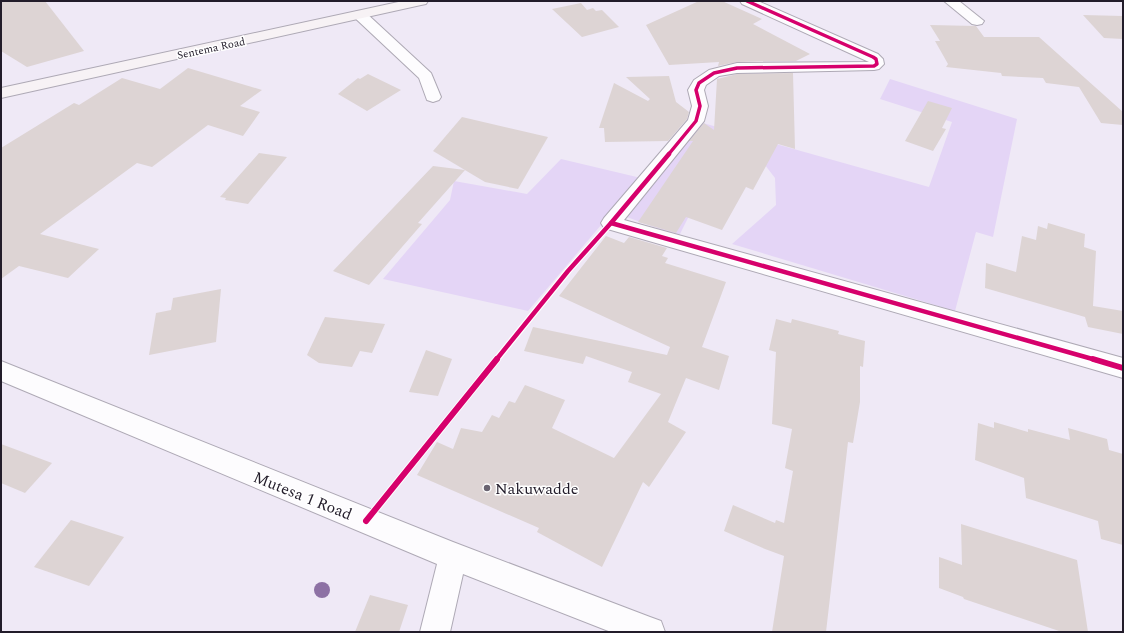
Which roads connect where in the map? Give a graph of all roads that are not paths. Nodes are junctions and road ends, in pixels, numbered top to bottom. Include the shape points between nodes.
1 (421, 1) edge
2 (747, 1) edge
3 (950, 1) edge
4 (365, 9) edge
5 (977, 21) dead end
6 (1, 93) edge
7 (433, 97) dead end
8 (1123, 368) edge
9 (1, 372) edge
10 (453, 556) junction
11 (435, 632) edge
12 (650, 632) edge

1 - 4 main road, Sentema Road
2 - 8 street via 873,57 878,62 874,66 737,68 714,73 699,83 696,90 700,106 700,114 696,120 611,223
3 - 5 street
4 - 6 main road, Sentema Road
4 - 7 street via 426,76
9 - 10 street, Mutesa 1 Road
10 - 11 street
10 - 12 street, Mutesa 1 Road

